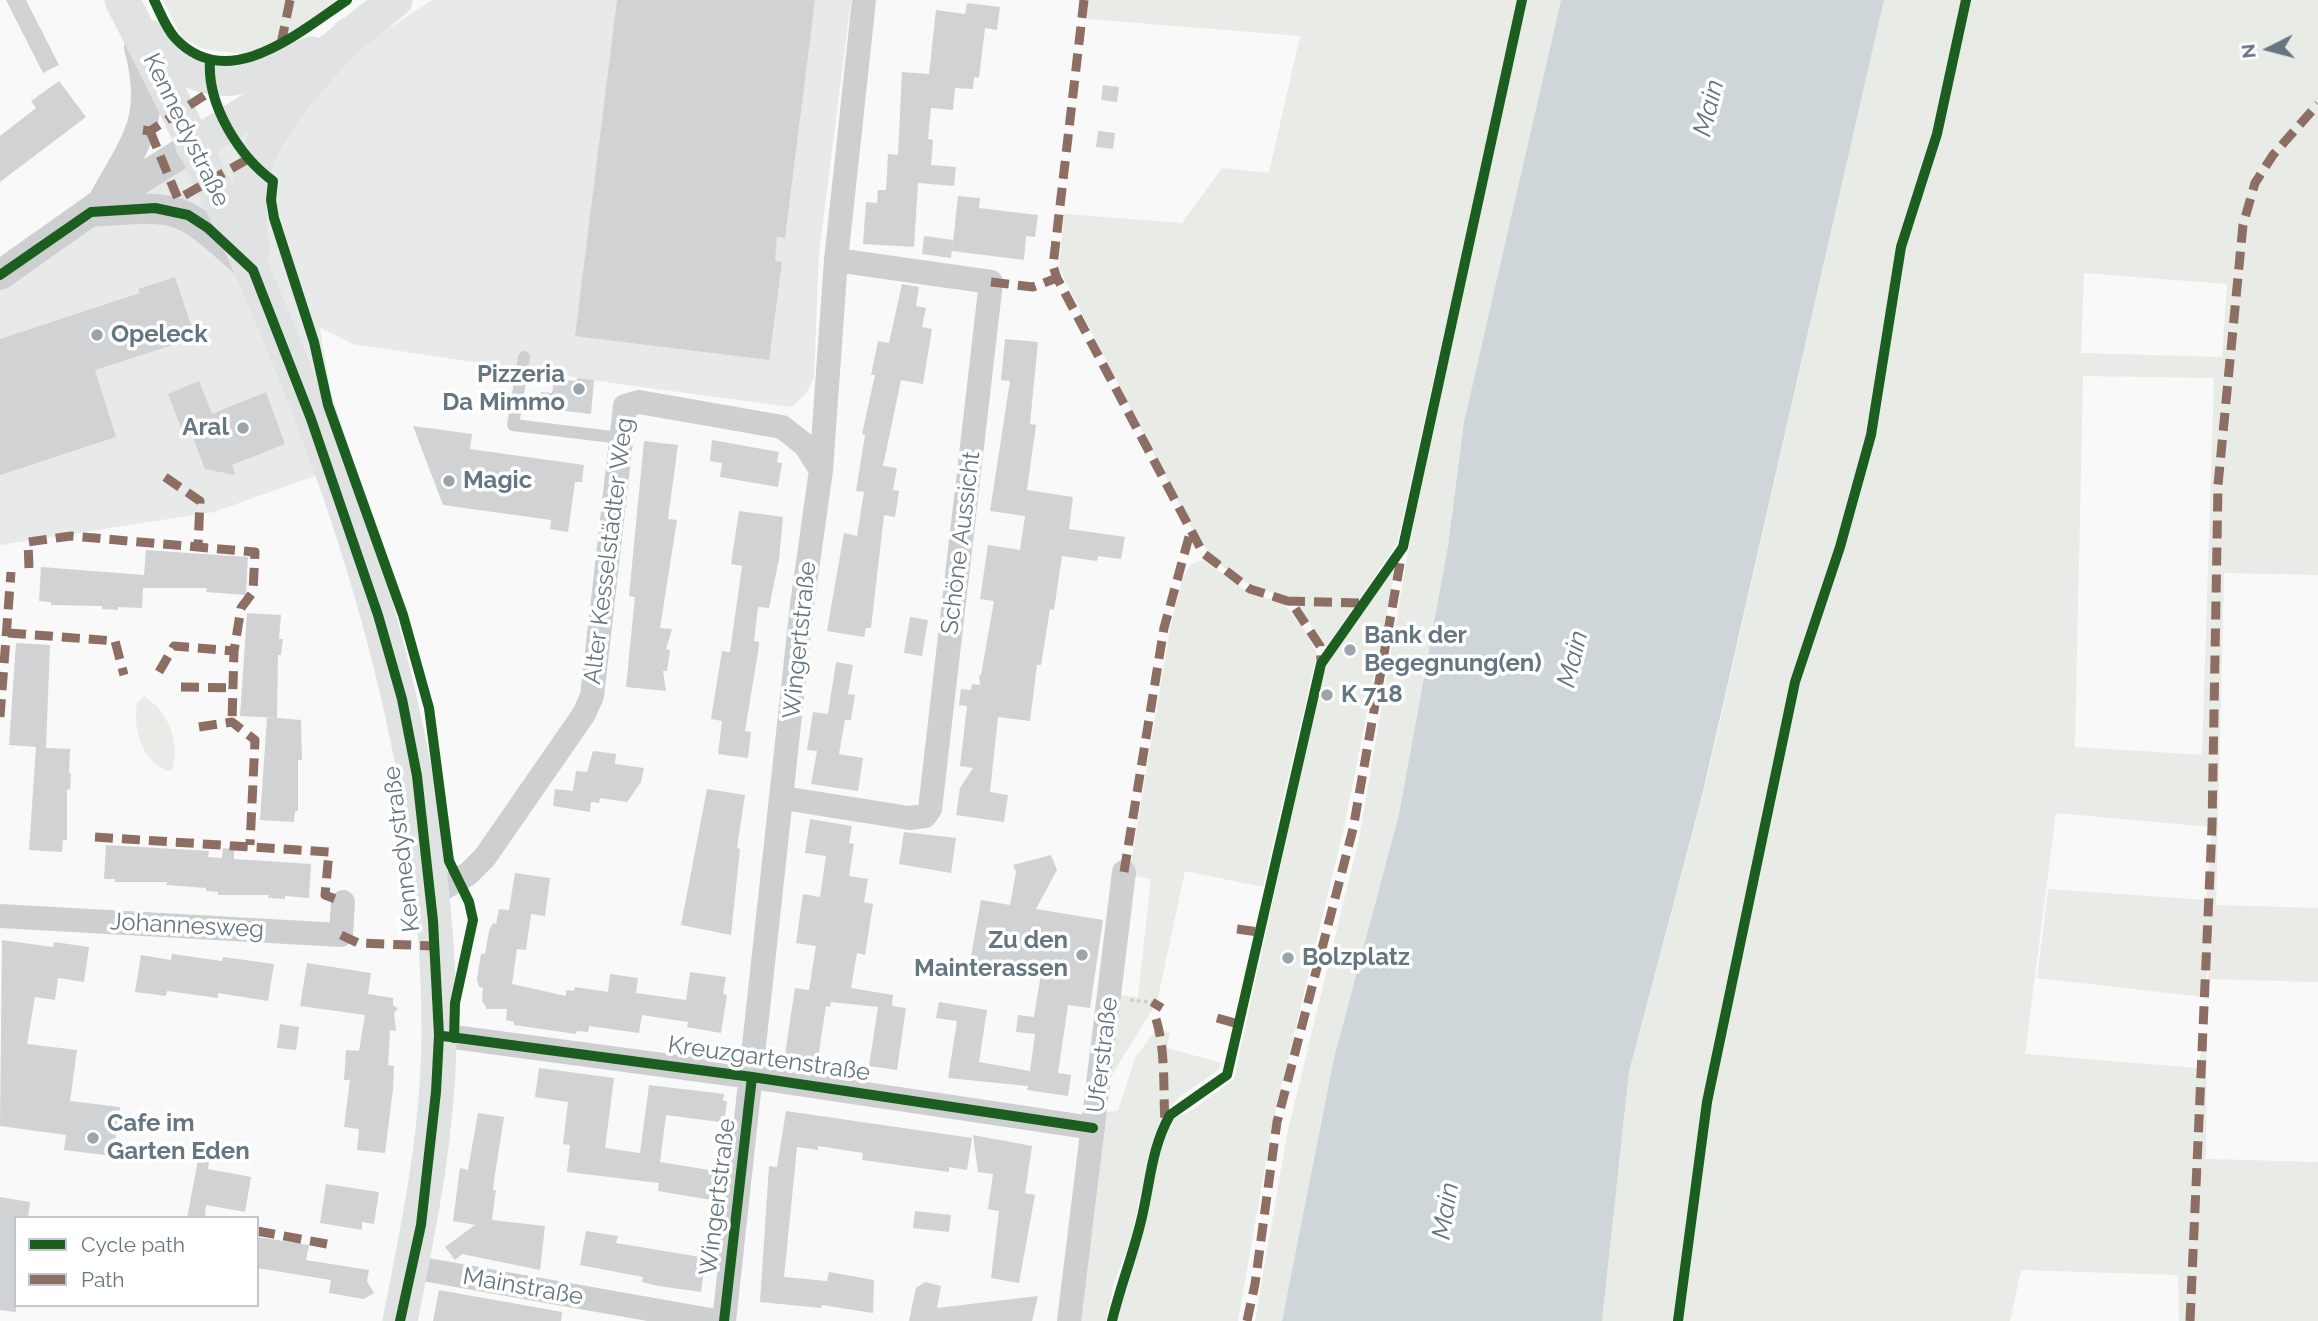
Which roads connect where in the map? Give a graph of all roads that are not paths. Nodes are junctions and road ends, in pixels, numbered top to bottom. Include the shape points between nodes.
1 (395, 0) edge
2 (864, 0) edge
3 (127, 11) edge
4 (340, 41) junction
5 (193, 146) junction
6 (97, 207) junction
7 (836, 260) junction
8 (253, 270) junction
9 (0, 275) edge
10 (524, 356) dead end
11 (621, 438) junction
12 (821, 470) junction
13 (783, 798) junction
14 (1124, 872) dead end
15 (430, 896) junction
16 (343, 902) dead end
17 (0, 916) edge
18 (439, 1035) junction
19 (752, 1077) junction
20 (1093, 1128) junction
21 (411, 1268) junction
22 (400, 1321) edge
23 (716, 1321) edge
24 (724, 1321) edge
25 (1069, 1321) edge

1 - 4 main road
2 - 7 street, Wingertstraße
3 - 4 main road via 181,66 209,79 230,80 257,73
3 - 5 main road, Kennedystraße
3 - 6 street via 145,69 143,130
4 - 5 main road via 277,94
4 - 8 main road via 288,106 255,167 249,199
5 - 6 street
5 - 8 main road, Kennedystraße
6 - 8 street via 178,211 208,228
6 - 9 street
7 - 12 street, Wingertstraße
7 - 13 street, Schöne Aussicht via 992,282 930,808 925,816 909,818
8 - 15 main road, Kennedystraße via 340,498 392,663 417,776
10 - 11 lane via 513,425
11 - 12 street, Alter Kesselstädter Weg via 625,406 630,402 652,404 782,426 805,445
11 - 15 street, Alter Kesselstädter Weg via 597,669 588,705 485,857 468,874
12 - 13 street, Wingertstraße
13 - 19 street, Wingertstraße
14 - 20 street, Uferstraße
15 - 18 main road, Kennedystraße
16 - 17 street, Johannesweg via 341,935
18 - 19 street, Kreuzgartenstraße
18 - 21 main road, Kennedystraße via 432,1145
19 - 20 street, Kreuzgartenstraße
19 - 24 street, Wingertstraße
20 - 25 street, Uferstraße
21 - 22 main road, Kennedystraße
21 - 23 street, Mainstraße

